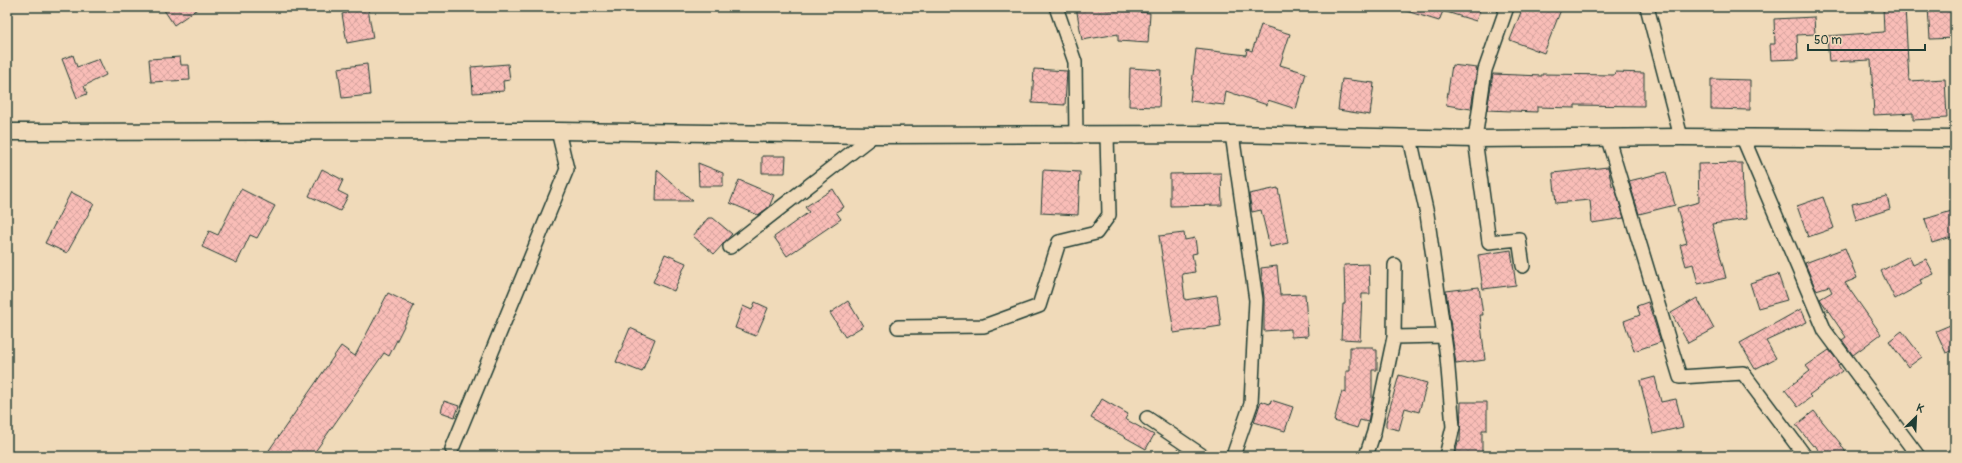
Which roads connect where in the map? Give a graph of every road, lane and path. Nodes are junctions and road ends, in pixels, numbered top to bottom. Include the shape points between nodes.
1 (1056, 7) edge
2 (1507, 7) edge
3 (1647, 7) edge
4 (558, 131) junction
5 (7, 132) edge
6 (1232, 134) junction
7 (1107, 135) junction
8 (874, 136) junction
9 (1076, 136) junction
10 (1682, 137) junction
11 (1410, 138) junction
12 (1743, 138) junction
13 (1475, 139) junction
14 (1608, 139) junction
15 (1955, 140) edge
16 (730, 247) dead end
17 (1395, 265) dead end
18 (1523, 266) dead end
19 (898, 327) dead end
20 (1443, 336) junction
21 (1394, 337) junction
22 (1147, 418) dead end
23 (452, 449) dead end
24 (1203, 456) edge
25 (1233, 456) edge
26 (1366, 456) edge
27 (1446, 456) edge
28 (1805, 456) edge
29 (1918, 456) edge

1 - 9 street via 1075,62
2 - 13 street via 1485,70
3 - 10 street
4 - 5 street
4 - 8 street
4 - 23 street via 567,169
6 - 7 street
6 - 11 street
6 - 25 street via 1256,300 1251,404
7 - 9 street
7 - 19 street via 1109,215 1096,233 1059,242 1039,306 984,326
8 - 9 street
8 - 16 street
10 - 12 street
10 - 14 street
11 - 13 street
11 - 20 street via 1427,214
12 - 15 street
12 - 29 street via 1825,331
13 - 14 street
13 - 18 street via 1489,242 1519,239
14 - 28 street via 1680,377 1743,373
17 - 21 street
20 - 21 street
20 - 27 street via 1453,427
21 - 26 street via 1374,432
22 - 24 street

